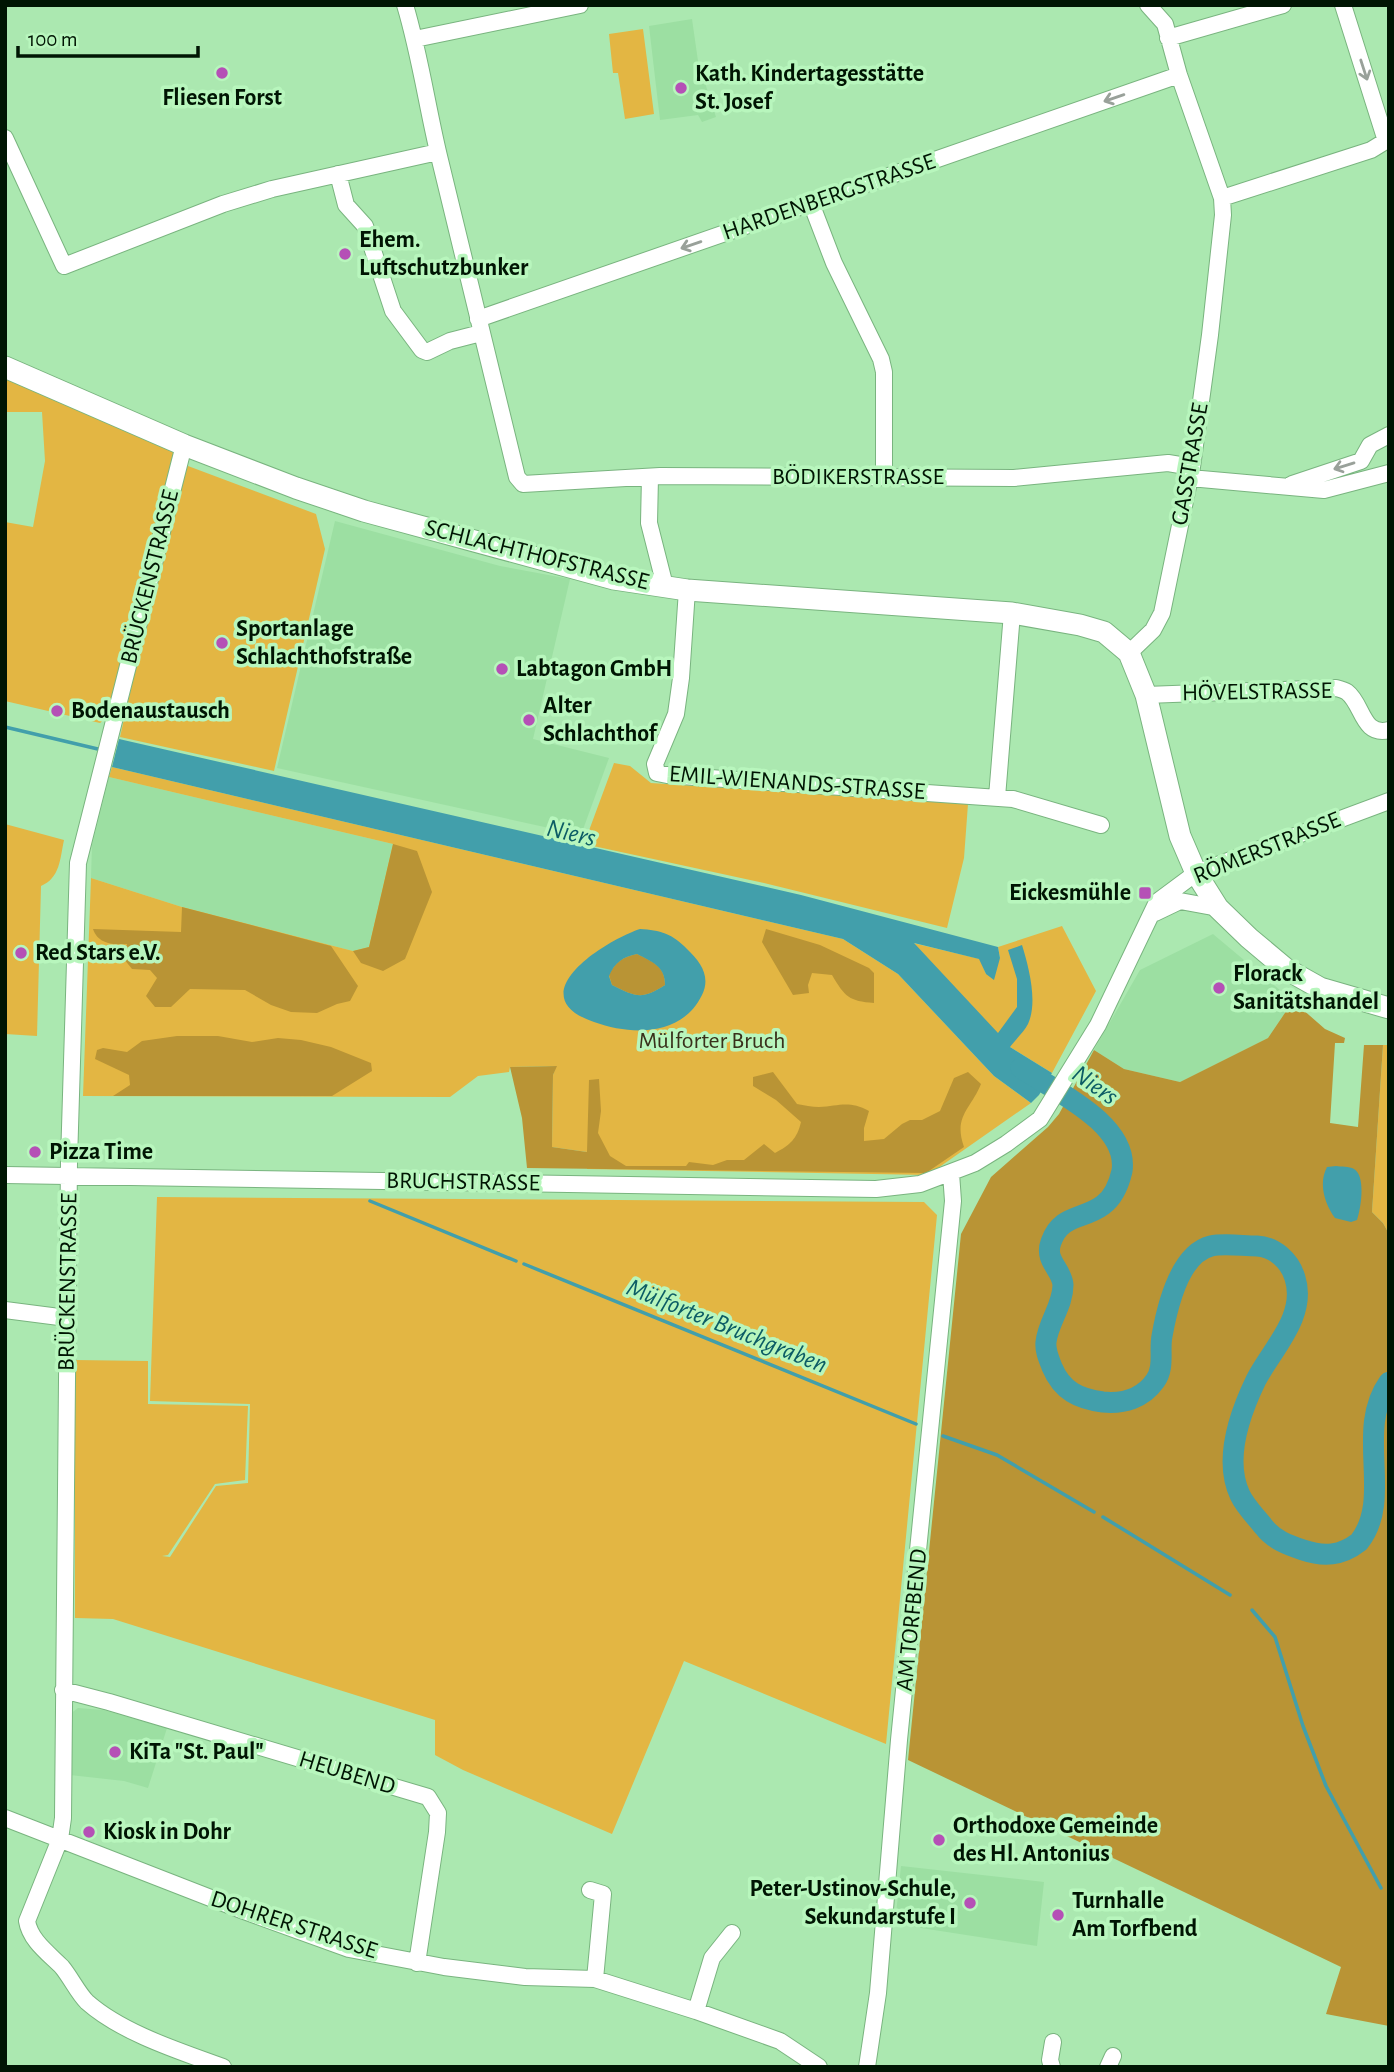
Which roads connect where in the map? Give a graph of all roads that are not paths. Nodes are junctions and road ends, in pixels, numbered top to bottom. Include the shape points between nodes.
1 (405, 5) edge
2 (580, 5) edge
3 (1148, 5) edge
4 (1283, 5) edge
5 (1343, 5) edge
6 (1168, 38) junction
7 (415, 39) junction
8 (1179, 75) junction
9 (5, 138) edge
10 (1388, 140) edge
11 (439, 152) junction
12 (338, 174) junction
13 (1222, 198) junction
14 (811, 203) junction
15 (480, 326) junction
16 (5, 367) edge
17 (1389, 435) edge
18 (184, 444) junction
19 (1191, 472) junction
20 (1389, 473) edge
21 (650, 477) junction
22 (884, 477) junction
23 (1290, 486) junction
24 (666, 586) junction
25 (687, 590) junction
26 (1012, 613) junction
27 (1129, 653) junction
28 (1146, 695) junction
29 (1389, 730) edge
30 (997, 797) junction
31 (1389, 801) edge
32 (1101, 825) dead end
33 (1196, 873) junction
34 (1219, 908) junction
35 (1150, 916) junction
36 (1389, 1008) edge
37 (951, 1173) junction
38 (5, 1175) edge
39 (69, 1176) junction
40 (920, 1184) joint
41 (5, 1310) edge
42 (67, 1318) junction
43 (63, 1690) junction
44 (5, 1818) edge
45 (60, 1839) junction
46 (590, 1890) dead end
47 (732, 1933) dead end
48 (417, 1963) junction
49 (595, 1979) junction
50 (696, 2011) junction
51 (1053, 2042) dead end
52 (223, 2067) edge
53 (819, 2067) edge
54 (867, 2067) edge
55 (1052, 2067) edge

1 - 7 street
2 - 7 street
3 - 6 street, GASSTRASSE via 1164,24
4 - 6 street
5 -> 10 street
6 - 8 street, GASSTRASSE
7 - 11 street
8 - 13 street, GASSTRASSE
8 -> 14 street, HARDENBERGSTRASSE
9 - 12 street via 64,266 223,204
10 - 13 street
11 - 12 street
11 - 15 street
12 - 15 street, HARDENBERGSTRASSE via 346,205 365,226 393,311 422,350 428,352
13 - 19 street, GASSTRASSE
14 -> 15 street, HARDENBERGSTRASSE
14 - 22 street via 834,263 881,359
15 - 21 street, BÖDIKERSTRASSE via 517,477 523,484
16 - 18 main road, SCHLACHTHOFSTRASSE
17 -> 23 street via 1370,445 1361,461
18 - 24 main road, SCHLACHTHOFSTRASSE via 364,511 614,579
18 - 39 street, BRÜCKENSTRASSE via 78,863
19 - 22 street, BÖDIKERSTRASSE via 1168,463 1014,478
19 - 23 street, BÖDIKERSTRASSE
19 - 27 street, GASSTRASSE via 1162,614
20 - 23 street, BÖDIKERSTRASSE via 1324,489
21 - 22 street, BÖDIKERSTRASSE
21 - 24 street via 649,523
24 - 25 main road, SCHLACHTHOFSTRASSE
25 - 26 main road, SCHLACHTHOFSTRASSE
25 - 30 street, EMIL-WIENANDS-STRASSE via 676,714 655,764 657,772
26 - 27 main road, SCHLACHTHOFSTRASSE via 1104,632
26 - 30 street
27 - 28 main road
28 - 29 street, HÖVELSTRASSE via 1336,688 1349,693 1372,730
28 - 33 main road via 1180,836
30 - 32 street, EMIL-WIENANDS-STRASSE
31 - 33 street, RÖMERSTRASSE
33 - 34 main road
33 - 35 street, RÖMERSTRASSE via 1157,902
34 - 35 street via 1180,901
34 - 36 main road via 1286,969 1320,988
35 - 37 street, RÖMERSTRASSE via 1098,1025 1040,1119 975,1163
37 - 40 street, RÖMERSTRASSE
37 - 54 street, AM TORFBEND via 953,1201 884,1932
38 - 39 street, BRUCHSTRASSE
39 - 40 street, BRUCHSTRASSE via 876,1189
39 - 42 street, BRÜCKENSTRASSE
41 - 42 street
42 - 43 street, BRÜCKENSTRASSE
43 - 45 street, BRÜCKENSTRASSE
43 - 48 street, HEUBEND via 428,1797 438,1813 437,1832
44 - 45 street, DOHRER STRASSE
45 - 48 street, DOHRER STRASSE via 349,1948
45 - 52 street, BRÜCKENSTRASSE via 27,1921 29,1933 85,2000 110,2019
46 - 49 street via 604,1894
47 - 50 street via 712,1958
48 - 49 street, DOHRER STRASSE via 525,1977
49 - 50 street, DOHRER STRASSE
50 - 53 street, DOHRER STRASSE via 780,2040
51 - 55 street

